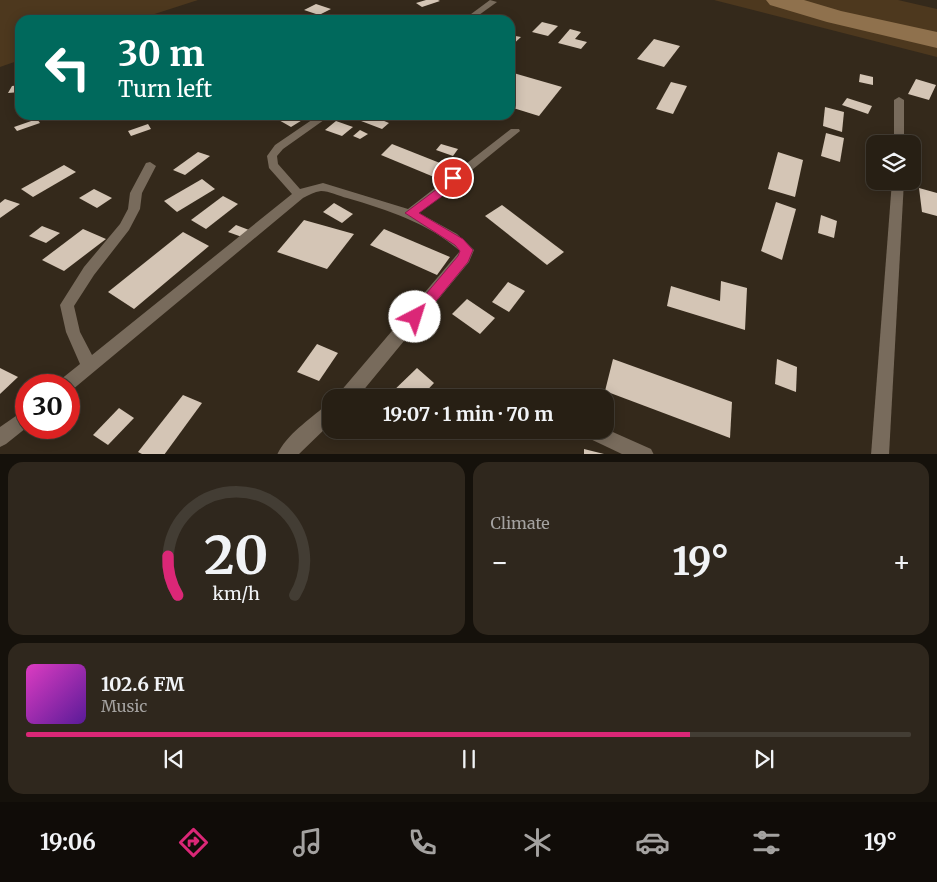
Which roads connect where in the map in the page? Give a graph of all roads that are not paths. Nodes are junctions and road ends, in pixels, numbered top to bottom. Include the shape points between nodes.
1 (493, 2) dead end
2 (474, 15) edge
3 (900, 100) dead end
4 (316, 120) edge
5 (515, 131) dead end
6 (898, 135) edge
7 (150, 166) dead end
8 (897, 190) edge
9 (298, 195) junction
10 (410, 213) junction
11 (89, 366) junction
12 (79, 374) edge
13 (354, 389) edge
14 (322, 420) edge
15 (15, 426) edge
16 (0, 438) edge
17 (610, 439) edge
18 (286, 454) edge
19 (644, 454) edge
20 (880, 454) edge

1 - 2 street
3 - 6 street
4 - 9 street via 272,156 273,165
5 - 10 street
7 - 11 street via 125,227 89,271 67,305 73,332
8 - 20 street
9 - 10 street via 323,187
9 - 11 street
10 - 13 street via 467,250 464,258
11 - 12 street
14 - 18 street
15 - 16 street
17 - 19 street

